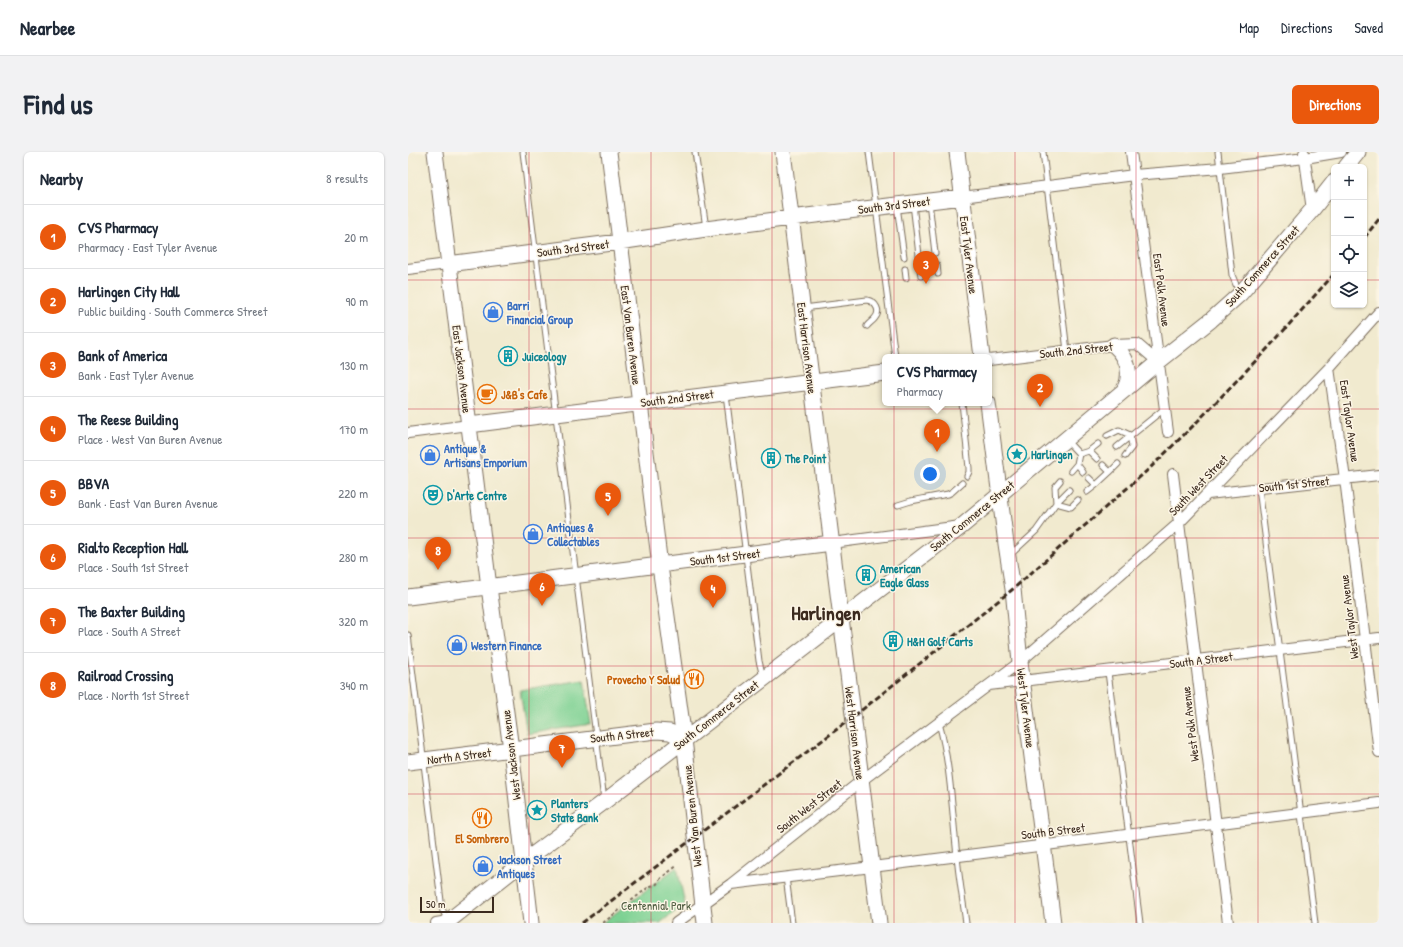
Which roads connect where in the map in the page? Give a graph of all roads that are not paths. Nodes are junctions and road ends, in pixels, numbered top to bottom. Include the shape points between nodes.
1 (434, 152) edge
2 (523, 152) edge
3 (609, 152) edge
4 (696, 152) edge
5 (783, 152) edge
6 (869, 152) edge
7 (957, 152) edge
8 (1043, 152) edge
9 (1131, 152) edge
10 (1218, 152) edge
11 (1341, 152) edge
12 (1358, 152) edge
13 (1304, 155) edge
14 (1348, 164) edge
15 (1220, 168) junction
16 (1134, 175) junction
17 (1047, 186) junction
18 (1331, 186) edge
19 (962, 197) junction
20 (929, 201) junction
21 (912, 203) junction
22 (897, 205) junction
23 (876, 207) junction
24 (1312, 210) junction
25 (791, 218) junction
26 (706, 229) junction
27 (619, 242) junction
28 (535, 253) junction
29 (935, 253) dead end
30 (919, 256) dead end
31 (904, 257) dead end
32 (448, 264) junction
33 (937, 265) dead end
34 (920, 268) dead end
35 (408, 269) edge
36 (905, 270) dead end
37 (938, 274) dead end
38 (921, 276) dead end
39 (906, 278) dead end
40 (1240, 294) junction
41 (802, 308) junction
42 (1379, 312) edge
43 (867, 326) dead end
44 (1114, 345) junction
45 (1067, 351) junction
46 (895, 354) edge
47 (982, 354) edge
48 (992, 360) edge
49 (1158, 362) junction
50 (1330, 368) junction
51 (882, 372) edge
52 (812, 382) junction
53 (1124, 390) junction
54 (726, 392) junction
55 (640, 403) junction
56 (962, 406) edge
57 (988, 406) edge
58 (1164, 409) junction
59 (556, 413) junction
60 (469, 425) junction
61 (1168, 432) dead end
62 (408, 433) edge
63 (1130, 435) junction
64 (1107, 436) dead end
65 (1065, 439) junction
66 (1098, 444) dead end
67 (1117, 447) dead end
68 (1089, 451) junction
69 (1079, 454) junction
70 (1125, 456) dead end
71 (1097, 459) dead end
72 (1077, 464) junction
73 (1118, 464) dead end
74 (1103, 465) dead end
75 (1071, 472) dead end
76 (1083, 472) dead end
77 (1110, 472) junction
78 (1173, 474) dead end
79 (1379, 475) edge
80 (967, 476) dead end
81 (1089, 478) dead end
82 (1345, 479) junction
83 (1060, 481) dead end
84 (962, 483) dead end
85 (1096, 485) junction
86 (1259, 488) junction
87 (1069, 490) dead end
88 (1087, 492) dead end
89 (1000, 494) junction
90 (1208, 494) junction
91 (1078, 500) dead end
92 (1056, 503) junction
93 (898, 505) dead end
94 (1179, 523) junction
95 (962, 526) junction
96 (832, 543) junction
97 (746, 555) junction
98 (1008, 557) junction
99 (660, 566) junction
100 (576, 576) junction
101 (489, 587) junction
102 (408, 597) edge
103 (841, 619) junction
104 (408, 635) edge
105 (1379, 638) edge
106 (1364, 640) junction
107 (1280, 651) junction
108 (1196, 661) junction
109 (1020, 662) junction
110 (1108, 672) junction
111 (763, 678) junction
112 (1023, 682) junction
113 (989, 685) junction
114 (939, 723) junction
115 (596, 738) junction
116 (684, 739) junction
117 (511, 749) junction
118 (1379, 752) edge
119 (424, 760) junction
120 (408, 762) edge
121 (861, 781) junction
122 (604, 802) junction
123 (1379, 803) edge
124 (1301, 813) junction
125 (1216, 824) junction
126 (1129, 834) junction
127 (1043, 845) junction
128 (957, 856) junction
129 (523, 862) junction
130 (872, 867) junction
131 (786, 877) junction
132 (731, 884) junction
133 (702, 903) junction
134 (443, 922) edge
135 (531, 923) edge
136 (676, 923) edge
137 (705, 923) edge
138 (792, 923) edge
139 (879, 923) edge
140 (966, 923) edge
141 (1053, 923) edge
142 (1140, 923) edge
143 (1228, 923) edge
144 (1315, 923) edge

1 - 32 street, East Jackson Avenue
2 - 28 lane
3 - 27 street, East Van Buren Avenue
4 - 26 lane
5 - 25 street, East Harrison Avenue
6 - 23 lane
7 - 19 street, East Tyler Avenue
8 - 17 lane
9 - 16 street, East Polk Avenue
10 - 15 lane
11 - 13 street, South 3rd Street
12 - 14 street
13 - 15 street, South 3rd Street
13 - 24 street
15 - 16 street, South 3rd Street
15 - 40 lane via 1232,275
16 - 17 street, South 3rd Street
16 - 49 street, East Polk Avenue
17 - 19 street, South 3rd Street
17 - 45 lane
18 - 24 street, South Commerce Street
19 - 20 street, South 3rd Street
19 - 47 street, East Tyler Avenue
20 - 21 street, South 3rd Street
20 - 29 lane
21 - 22 street, South 3rd Street
21 - 30 lane
22 - 23 street, South 3rd Street
22 - 31 lane
23 - 25 street, South 3rd Street
23 - 46 lane
24 - 40 street, South Commerce Street
25 - 26 street, South 3rd Street
25 - 41 street, East Harrison Avenue
26 - 27 street, South 3rd Street
27 - 28 street, South 3rd Street
27 - 55 street, East Van Buren Avenue
28 - 32 street, South 3rd Street
28 - 59 lane
32 - 35 street
32 - 60 street, East Jackson Avenue
33 - 37 lane
34 - 38 lane
36 - 39 lane
40 - 49 street, South Commerce Street
41 - 43 lane via 872,301 877,314
41 - 52 street, East Harrison Avenue
42 - 50 street, South West Street
44 - 45 street, South 2nd Street
44 - 49 street, South 2nd Street via 1137,344
44 - 53 street via 1122,352 1127,366 1128,378
45 - 48 street, South 2nd Street
49 - 53 street, South Commerce Street
49 - 58 street, East Polk Avenue
50 - 82 street, East Taylor Avenue
50 - 90 street, South West Street
51 - 52 street, South 2nd Street
52 - 54 street, South 2nd Street
52 - 96 street, East Harrison Avenue
53 - 65 street, South Commerce Street
54 - 55 street, South 2nd Street
54 - 97 lane
55 - 59 street, South 2nd Street
55 - 99 street, East Van Buren Avenue
56 - 80 lane via 969,468
57 - 89 street
58 - 61 street, East Polk Avenue
58 - 63 lane
59 - 60 street, South 2nd Street
59 - 100 lane
60 - 62 street
60 - 101 street, East Jackson Avenue
63 - 64 lane via 1119,430
63 - 67 lane
63 - 70 lane via 1132,447
65 - 69 lane
65 - 89 street, South Commerce Street
66 - 68 lane
68 - 69 lane
68 - 71 lane
69 - 72 lane
72 - 75 lane
72 - 76 lane
73 - 77 lane
74 - 77 lane
77 - 85 lane
78 - 94 street, West Polk Avenue
79 - 82 street, South 1st Street
81 - 85 lane
82 - 86 street, South 1st Street
82 - 106 street, West Taylor Avenue
83 - 92 lane via 1055,486
84 - 93 lane via 948,494
85 - 88 lane
86 - 90 street, South 1st Street
86 - 107 lane
87 - 92 lane
89 - 95 street, South Commerce Street
89 - 98 street, West Tyler Avenue
90 - 94 street, South West Street
91 - 92 lane via 1071,507
92 - 98 lane via 1036,531
94 - 108 street, West Polk Avenue
94 - 109 street, South West Street
95 - 96 street, South 1st Street
95 - 103 street, South Commerce Street
96 - 97 street, South 1st Street
96 - 103 street, West Harrison Avenue
97 - 99 street, South 1st Street
97 - 111 lane
98 - 109 street, West Tyler Avenue
99 - 100 street, South 1st Street
99 - 116 street, West Van Buren Avenue
100 - 101 street, South 1st Street
100 - 115 lane
101 - 102 street, South 1st Street
101 - 117 street, West Jackson Avenue
103 - 111 street, South Commerce Street
103 - 121 street, West Harrison Avenue
104 - 119 lane
105 - 106 street, South A Street
106 - 107 street, South A Street
106 - 118 street, West Taylor Avenue
107 - 108 street, South A Street
107 - 124 lane
108 - 110 street, South A Street
108 - 125 street, West Polk Avenue
109 - 112 street, West Tyler Avenue
109 - 113 street, South West Street
110 - 112 street, South A Street
110 - 126 lane
111 - 116 street, South Commerce Street
112 - 113 street
112 - 127 street, West Tyler Avenue
113 - 114 street, South West Street
114 - 121 street, South West Street
114 - 128 lane via 949,774
115 - 116 street, South A Street via 656,731 670,732
115 - 117 street, South A Street
115 - 122 lane
116 - 122 street, South Commerce Street
116 - 133 street, West Van Buren Avenue
117 - 119 street, North A Street
117 - 129 street, West Jackson Avenue
119 - 120 street, North A Street
119 - 134 lane
121 - 130 street, West Harrison Avenue
121 - 132 street, South West Street
122 - 129 street, South Commerce Street
123 - 124 street, South B Street
124 - 125 street, South B Street
124 - 144 lane
125 - 126 street, South B Street
125 - 143 street, West Polk Avenue
126 - 127 street, South B Street
126 - 142 lane
127 - 128 street, South B Street
127 - 141 street, West Tyler Avenue
128 - 130 street, South B Street
128 - 140 lane
129 - 134 street, South Commerce Street
129 - 135 street, West Jackson Avenue
130 - 131 street, South B Street
130 - 139 street, West Harrison Avenue
131 - 132 street, South B Street
131 - 138 lane
132 - 133 street, South West Street
133 - 136 street, South West Street
133 - 137 street, West Van Buren Avenue

